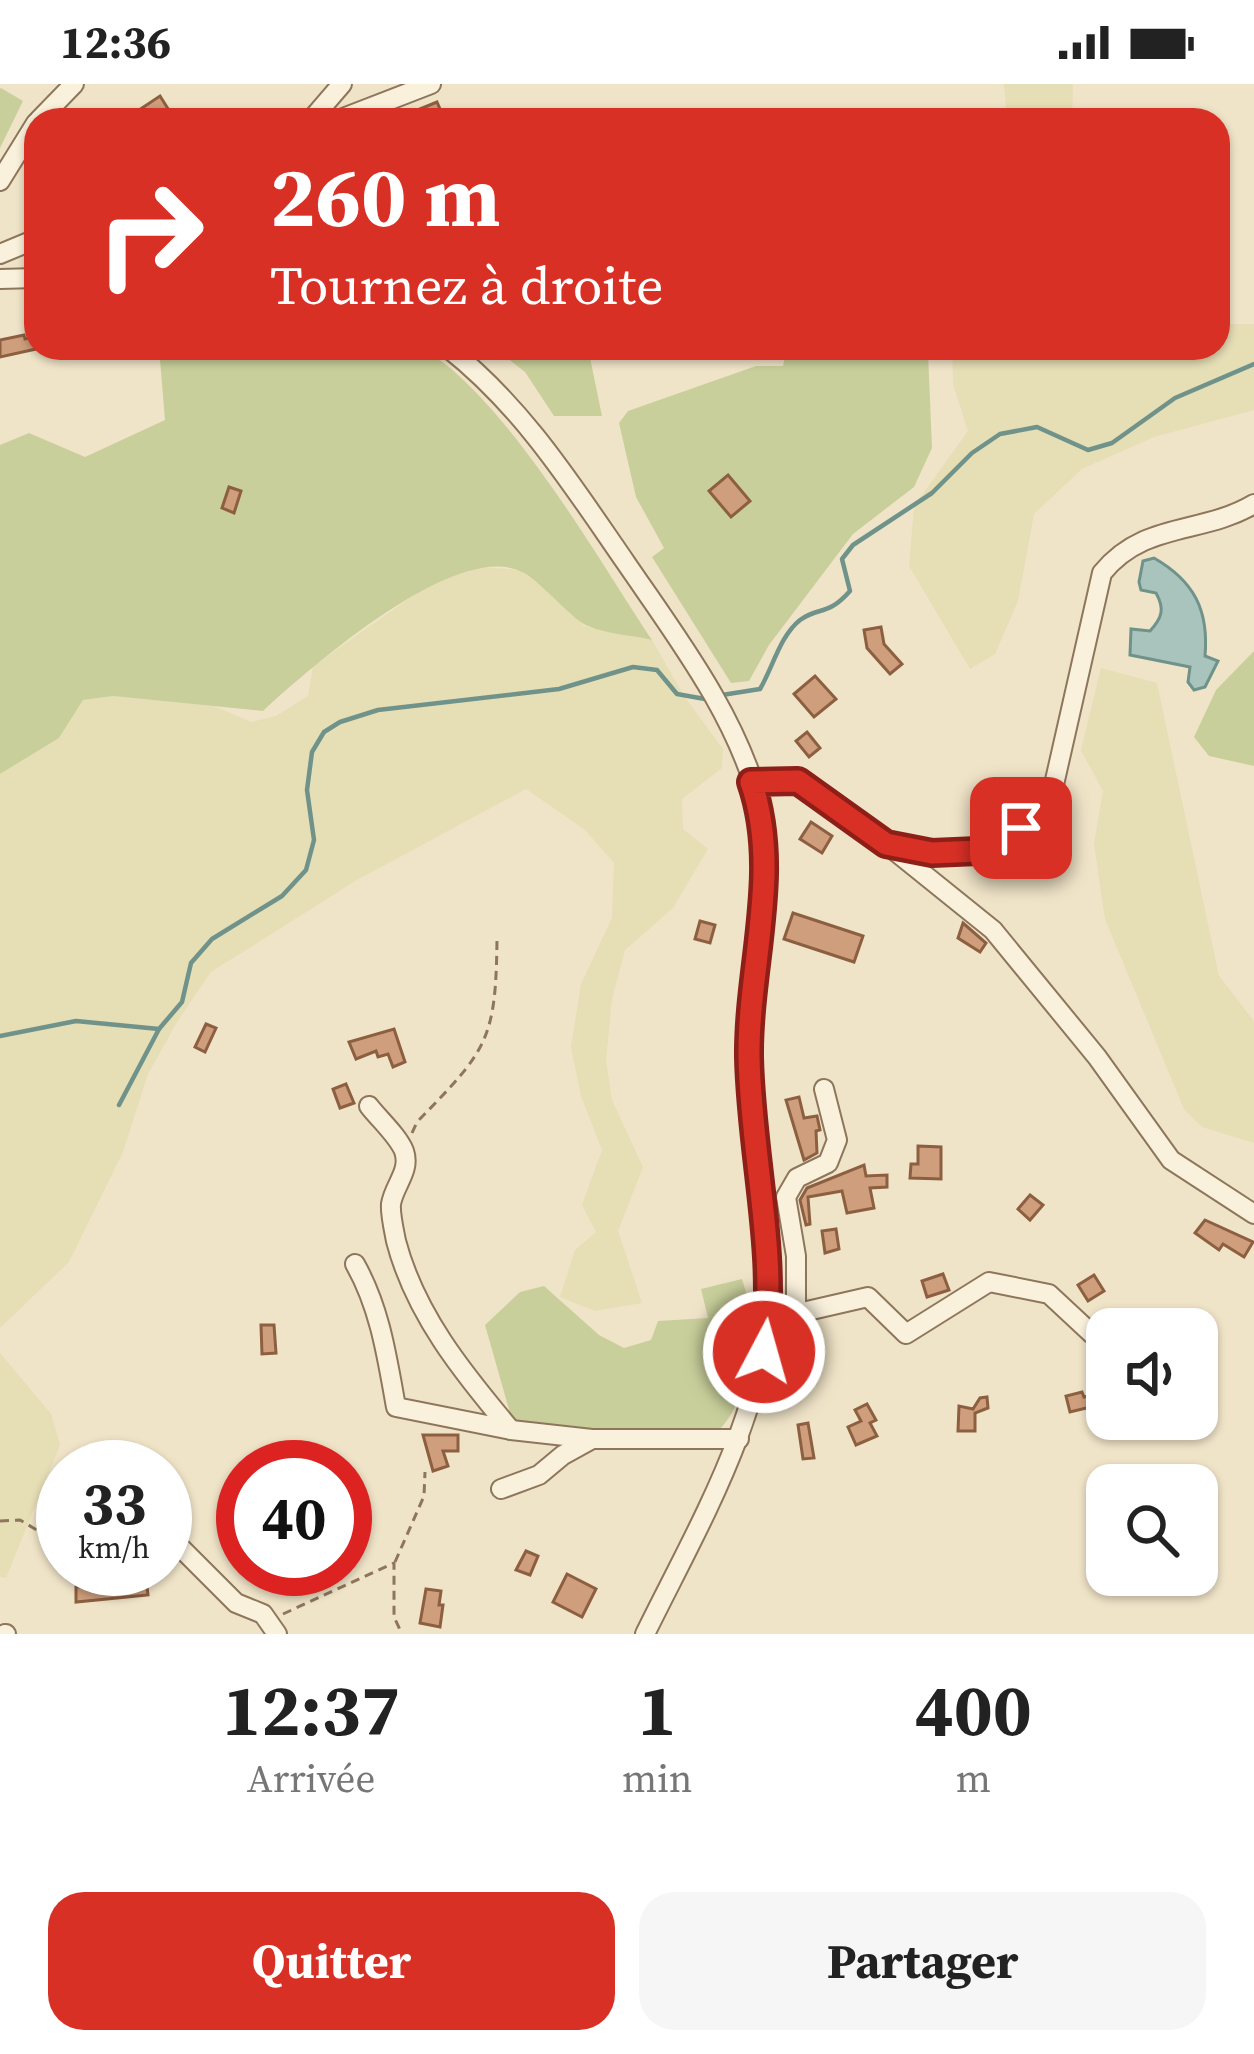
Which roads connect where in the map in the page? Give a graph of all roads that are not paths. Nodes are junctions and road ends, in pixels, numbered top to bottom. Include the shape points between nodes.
1 (74, 84) edge
2 (342, 84) edge
3 (423, 86) edge
4 (51, 108) edge
5 (321, 108) edge
6 (368, 108) edge
7 (24, 143) edge
8 (0, 181) edge
9 (463, 360) edge
10 (1254, 504) edge
11 (751, 782) junction
12 (886, 844) junction
13 (824, 1089) dead end
14 (370, 1106) dead end
15 (1254, 1214) edge
16 (355, 1264) dead end
17 (796, 1312) junction
18 (768, 1320) junction
19 (1086, 1328) edge
20 (511, 1430) junction
21 (592, 1439) junction
22 (740, 1439) junction
23 (501, 1489) dead end
24 (192, 1559) edge
25 (277, 1634) edge
26 (645, 1634) edge

1 - 4 street
2 - 5 street
3 - 6 street
7 - 8 street
9 - 11 street via 541,439 710,688
10 - 12 street via 1150,536 1119,552 1102,573 1053,789 1021,828 978,851
11 - 12 street via 798,781
11 - 18 street via 764,855 749,1053
12 - 15 street via 993,930 1171,1160
13 - 17 street via 837,1140 828,1163 797,1178 786,1197
14 - 20 street via 404,1152 392,1203 409,1282 450,1357
16 - 20 street via 369,1289 396,1407
17 - 18 street
17 - 19 street via 868,1297 906,1334 988,1282 1049,1294
18 - 22 street
20 - 21 street
21 - 22 street
21 - 23 street via 539,1475
22 - 26 street
24 - 25 street

